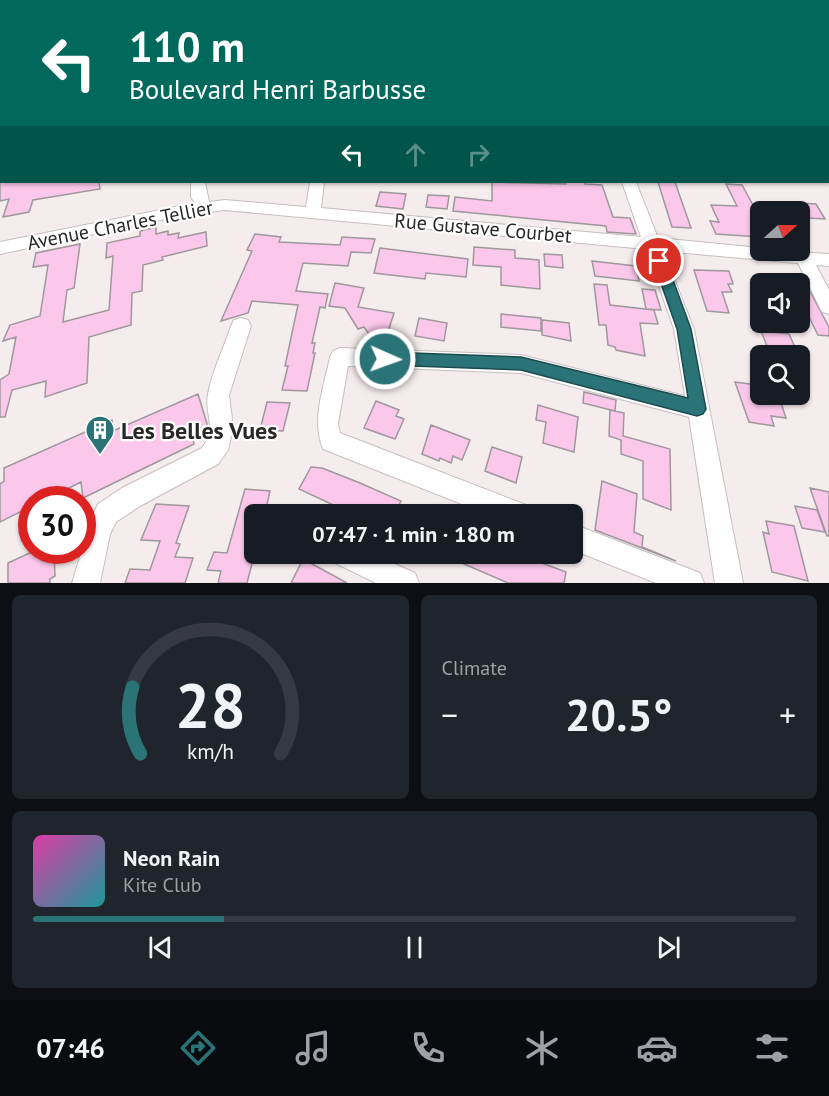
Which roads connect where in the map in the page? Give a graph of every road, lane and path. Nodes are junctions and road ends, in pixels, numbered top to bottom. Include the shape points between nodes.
1 (198, 183) edge
2 (318, 183) edge
3 (629, 183) edge
4 (205, 208) junction
5 (313, 212) junction
6 (653, 245) junction
7 (0, 248) edge
8 (750, 254) edge
9 (810, 259) edge
10 (805, 261) edge
11 (829, 261) edge
12 (829, 307) edge
13 (241, 326) dead end
14 (697, 409) junction
15 (492, 504) edge
16 (583, 541) edge
17 (365, 564) edge
18 (86, 583) edge
19 (405, 583) edge
20 (690, 583) edge
21 (729, 583) edge

1 - 4 street
2 - 5 street
3 - 6 street
4 - 5 street, Avenue Charles Tellier
4 - 7 street, Avenue Charles Tellier
5 - 6 street, Rue Gustave Courbet
6 - 8 street, Rue Gustave Courbet
6 - 14 street via 684,329
9 - 11 street, Rue Gustave Courbet
10 - 12 street
13 - 18 street via 218,395 220,442 210,456 107,513 98,532
14 - 15 street via 521,364 340,357 327,424 331,441
14 - 21 street
16 - 20 street
17 - 19 street

